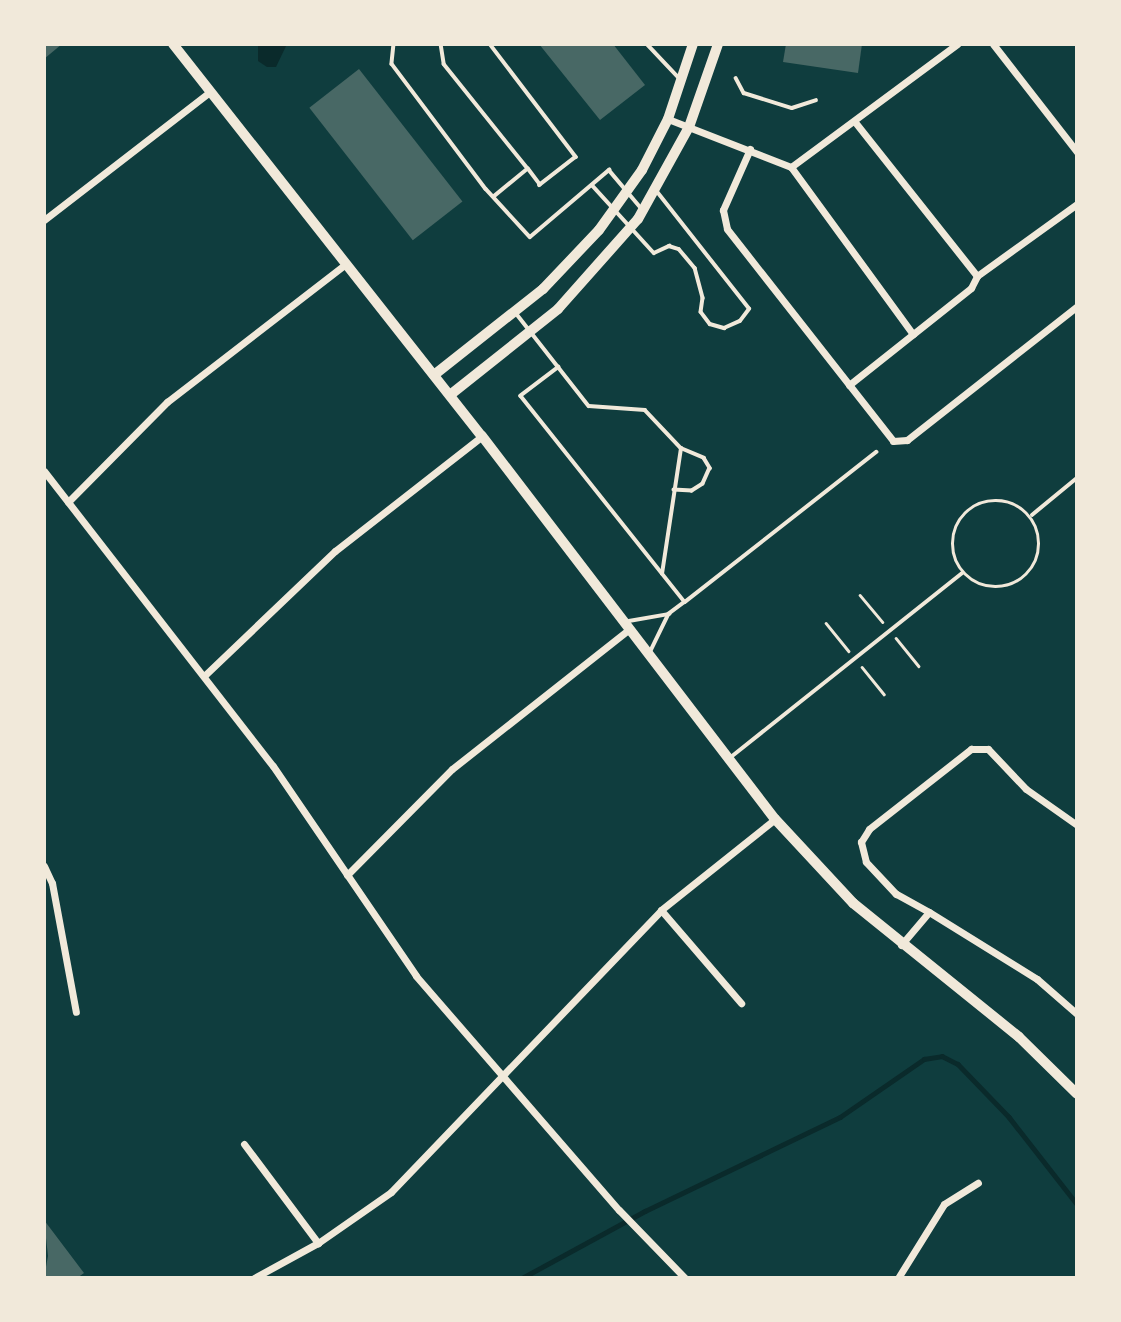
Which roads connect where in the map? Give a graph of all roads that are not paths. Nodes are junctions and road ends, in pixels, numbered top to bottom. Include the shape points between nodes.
1 (173, 44) edge
2 (394, 44) edge
3 (441, 44) edge
4 (490, 44) edge
5 (647, 44) edge
6 (693, 44) edge
7 (718, 44) edge
8 (957, 44) edge
9 (993, 44) edge
10 (736, 78) dead end
11 (682, 81) junction
12 (211, 91) junction
13 (816, 100) dead end
14 (668, 119) junction
15 (855, 122) junction
16 (689, 127) junction
17 (750, 149) junction
18 (1077, 152) edge
19 (791, 167) junction
20 (528, 169) junction
21 (592, 185) junction
22 (627, 191) junction
23 (656, 191) junction
24 (495, 196) junction
25 (1077, 204) edge
26 (614, 209) junction
27 (643, 211) junction
28 (44, 220) edge
29 (631, 228) junction
30 (347, 262) junction
31 (977, 276) junction
32 (1077, 306) edge
33 (515, 312) junction
34 (530, 331) junction
35 (913, 334) junction
36 (559, 367) junction
37 (434, 374) junction
38 (849, 385) junction
39 (450, 394) junction
40 (482, 436) junction
41 (681, 448) junction
42 (876, 452) dead end
43 (44, 471) edge
44 (1077, 478) edge
45 (674, 490) junction
46 (68, 502) junction
47 (1032, 515) junction
48 (962, 573) junction
49 (662, 574) junction
50 (685, 602) junction
51 (669, 614) junction
52 (625, 626) junction
53 (648, 656) junction
54 (204, 676) junction
55 (728, 759) junction
56 (775, 819) junction
57 (1077, 825) edge
58 (44, 866) edge
59 (347, 875) junction
60 (661, 910) junction
61 (929, 912) junction
62 (901, 945) junction
63 (741, 1003) dead end
64 (76, 1012) dead end
65 (1077, 1014) edge
66 (503, 1071) junction
67 (1077, 1094) edge
68 (244, 1144) dead end
69 (978, 1183) dead end
70 (318, 1243) junction
71 (254, 1278) edge
72 (685, 1278) edge
73 (898, 1278) edge

1 - 12 main road
2 - 24 lane via 392,64
3 - 20 lane via 444,64
4 - 20 lane via 576,157 540,185
5 - 11 lane
6 - 11 street
7 - 16 street
8 - 15 street
9 - 18 street
10 - 13 lane via 744,93 792,108
11 - 14 street
12 - 28 street
12 - 30 main road
14 - 16 street
14 - 22 street
15 - 19 street
15 - 31 street
16 - 17 street
16 - 23 street
17 - 19 street
17 - 38 street via 723,210 727,229
19 - 35 street
20 - 24 lane
21 - 22 lane via 610,170
21 - 24 lane via 530,237
21 - 26 lane
22 - 26 street
22 - 27 lane
23 - 27 street
23 - 29 lane via 748,309 740,321 724,328 710,324 701,312 703,298 695,268 679,249 668,246 654,253
25 - 31 street
26 - 29 lane
26 - 33 street via 572,262
27 - 29 street
29 - 34 street via 566,301
30 - 37 main road
30 - 46 street via 167,402
31 - 35 street via 971,288
32 - 38 street via 907,440 893,441
33 - 34 lane
33 - 37 street
34 - 36 lane
34 - 39 street
35 - 38 street
36 - 41 lane via 589,406 645,410
36 - 49 lane via 521,396
37 - 39 main road
39 - 40 main road
40 - 52 main road
40 - 54 street via 335,551
41 - 45 lane
41 - 45 lane via 704,458 710,476 692,491
42 - 50 lane
43 - 46 street
44 - 47 lane
45 - 49 lane
46 - 54 street
47 - 48 lane via 1039,551 1032,571 1014,584 996,588
47 - 48 lane via 1008,502 990,501 969,510 952,540 954,559
48 - 55 lane
49 - 50 lane
50 - 51 lane
51 - 52 lane
51 - 53 lane
52 - 53 main road
52 - 59 street via 452,769
53 - 55 main road
54 - 59 street
55 - 56 main road
56 - 60 street
56 - 62 main road via 853,903
57 - 61 street via 1026,789 988,749 971,749 869,829 862,842 866,862 896,894
58 - 64 street via 52,883
59 - 66 street via 416,976
60 - 63 street
60 - 66 street
61 - 62 street
61 - 65 street via 1037,979
62 - 67 main road via 1001,1021
66 - 70 street via 391,1192
66 - 72 street via 619,1210
68 - 70 street
69 - 73 street via 944,1204
70 - 71 street

